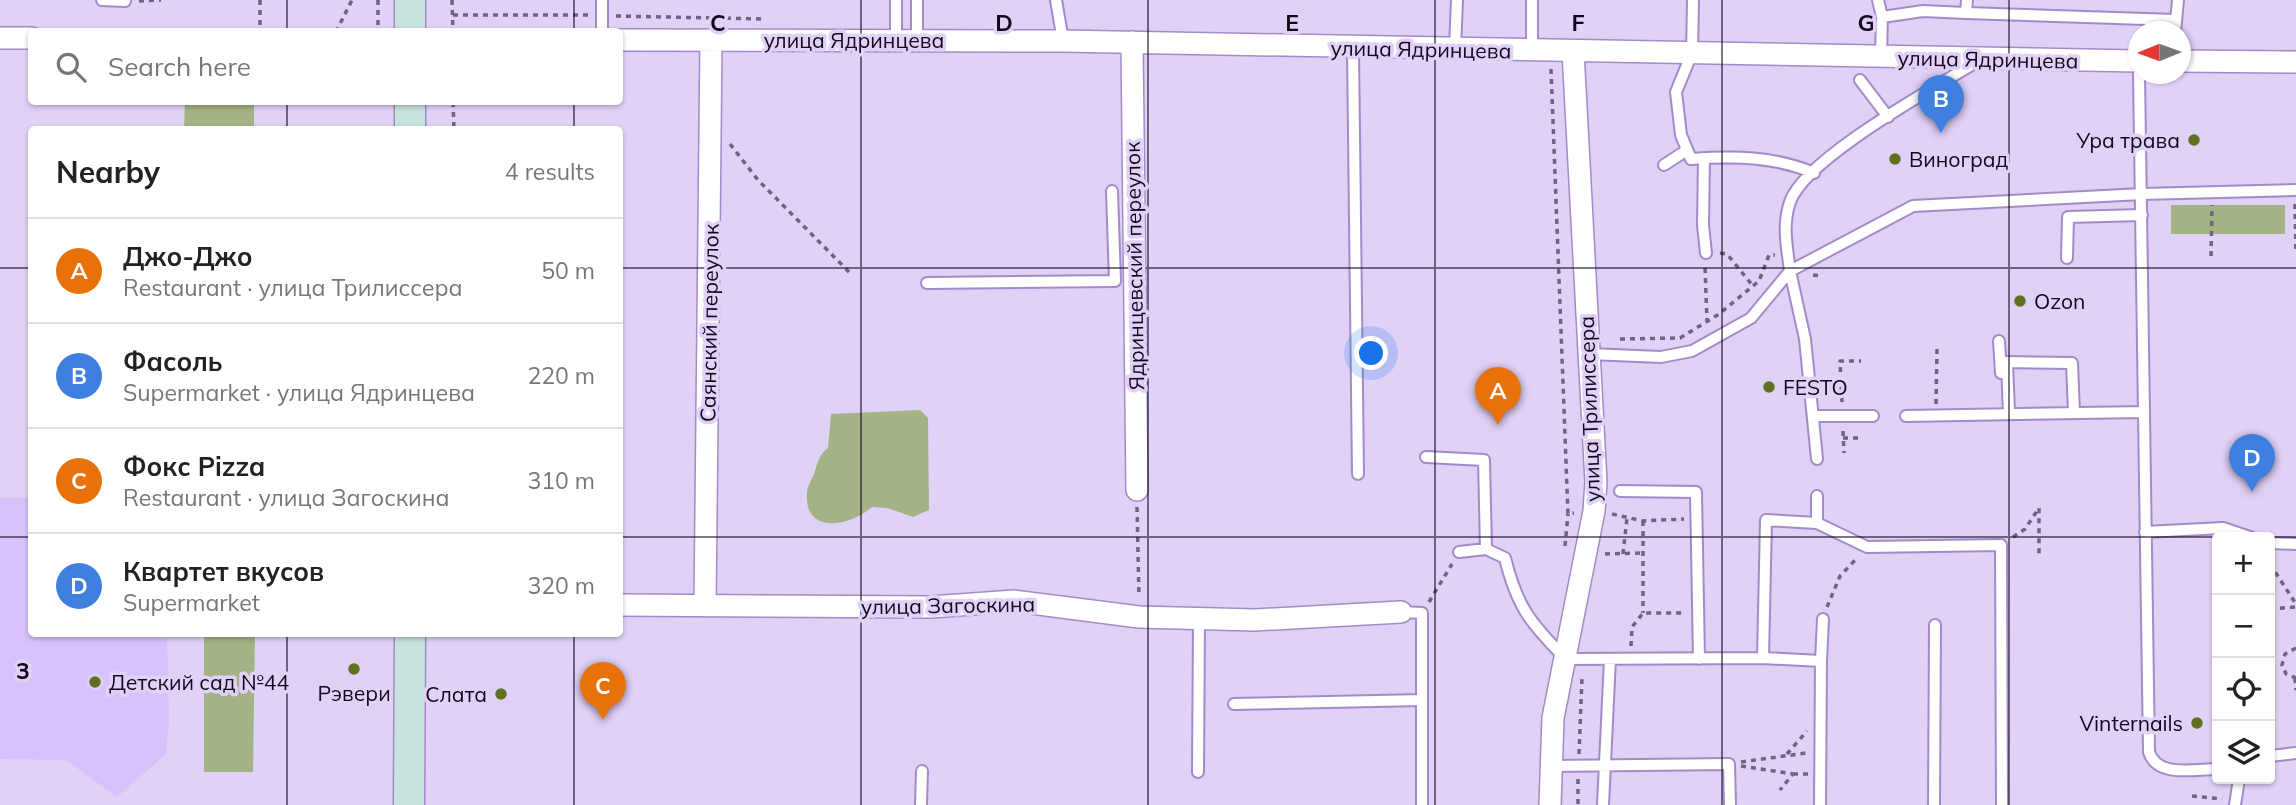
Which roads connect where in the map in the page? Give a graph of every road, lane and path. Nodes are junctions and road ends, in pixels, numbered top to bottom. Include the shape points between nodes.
1 (102, 0) edge
2 (162, 0) edge
3 (260, 0) edge
4 (352, 0) edge
5 (378, 0) edge
6 (410, 0) edge
7 (452, 0) edge
8 (602, 0) edge
9 (896, 0) edge
10 (917, 0) edge
11 (1056, 0) edge
12 (1457, 0) edge
13 (1532, 0) edge
14 (1693, 0) edge
15 (1878, 0) edge
16 (1967, 0) edge
17 (2178, 0) edge
18 (125, 1) edge
19 (1966, 13) junction
20 (453, 15) junction
21 (602, 16) junction
22 (1882, 17) junction
23 (770, 19) dead end
24 (2176, 21) edge
25 (2128, 25) edge
26 (260, 28) edge
27 (338, 28) edge
28 (378, 28) edge
29 (410, 28) edge
30 (453, 28) edge
31 (602, 28) edge
32 (0, 38) edge
33 (28, 38) edge
34 (906, 39) junction
35 (623, 40) edge
36 (711, 41) junction
37 (1063, 41) junction
38 (1132, 42) junction
39 (1455, 48) junction
40 (1353, 49) junction
41 (1532, 50) junction
42 (1573, 51) junction
43 (1692, 53) junction
44 (1881, 57) junction
45 (1980, 59) junction
46 (2128, 61) edge
47 (2191, 61) edge
48 (2296, 62) edge
49 (1860, 80) dead end
50 (2139, 84) edge
51 (410, 105) edge
52 (453, 105) edge
53 (1888, 117) junction
54 (410, 126) edge
55 (454, 126) edge
56 (730, 144) dead end
57 (1687, 150) junction
58 (1704, 158) junction
59 (1664, 165) dead end
60 (1814, 173) junction
61 (2296, 190) edge
62 (1112, 191) dead end
63 (2212, 192) junction
64 (2142, 194) junction
65 (2142, 215) junction
66 (1706, 253) junction
67 (1788, 253) junction
68 (2296, 254) edge
69 (2211, 256) dead end
70 (2067, 258) dead end
71 (1790, 271) junction
72 (852, 275) dead end
73 (927, 283) dead end
74 (1753, 286) junction
75 (1765, 301) junction
76 (1707, 321) junction
77 (1617, 340) dead end
78 (1999, 341) dead end
79 (1937, 348) dead end
80 (1588, 354) junction
81 (1861, 361) dead end
82 (2143, 412) junction
83 (2074, 413) junction
84 (2006, 414) junction
85 (1813, 416) junction
86 (1842, 416) junction
87 (1872, 416) dead end
88 (1906, 416) dead end
89 (1934, 416) junction
90 (1843, 438) junction
91 (1863, 438) dead end
92 (1844, 453) dead end
93 (1426, 457) dead end
94 (1817, 459) dead end
95 (1358, 474) dead end
96 (1137, 490) joint
97 (1620, 491) dead end
98 (1817, 496) dead end
99 (1608, 512) dead end
100 (1627, 517) junction
101 (1697, 518) junction
102 (1643, 521) junction
103 (1817, 523) junction
104 (2145, 532) junction
105 (2235, 532) edge
106 (2275, 542) edge
107 (2296, 544) edge
108 (2001, 545) junction
109 (1867, 547) junction
110 (1486, 549) junction
111 (1459, 552) joint
112 (1599, 554) dead end
113 (1623, 554) junction
114 (1643, 554) junction
115 (2039, 554) dead end
116 (2275, 572) edge
117 (2296, 605) edge
118 (623, 606) edge
119 (705, 606) junction
120 (2275, 608) edge
121 (1401, 612) joint
122 (1422, 613) junction
123 (1643, 613) junction
124 (1699, 613) junction
125 (1139, 617) junction
126 (1199, 619) junction
127 (1823, 619) joint
128 (1935, 625) dead end
129 (410, 637) edge
130 (2296, 648) edge
131 (1763, 658) junction
132 (1566, 659) junction
133 (1611, 659) junction
134 (1631, 659) junction
135 (1699, 659) junction
136 (1821, 661) junction
137 (2295, 678) edge
138 (2296, 690) edge
139 (1422, 700) junction
140 (1234, 704) dead end
141 (1821, 713) junction
142 (1821, 751) junction
143 (2296, 753) edge
144 (2275, 755) edge
145 (1786, 756) junction
146 (1729, 764) junction
147 (1551, 766) junction
148 (1603, 766) junction
149 (2212, 769) edge
150 (922, 771) dead end
151 (1198, 772) dead end
152 (2238, 784) edge
153 (1780, 790) dead end
154 (2192, 796) dead end
155 (2235, 803) edge
156 (409, 805) edge
157 (921, 805) edge
158 (1422, 805) edge
159 (1550, 805) edge
160 (1603, 805) edge
161 (1730, 805) edge
162 (1820, 805) edge
163 (1934, 805) edge
164 (2002, 805) edge

1 - 18 lane
2 - 18 path
3 - 26 path
4 - 27 path
5 - 28 path
6 - 29 main road
7 - 20 path
8 - 21 lane
9 - 34 lane
10 - 34 lane
11 - 37 lane
12 - 39 lane
13 - 41 lane
14 - 43 lane
15 - 22 lane
16 - 19 lane
17 - 24 lane
19 - 22 lane via 1923,11
19 - 25 lane
20 - 21 path
20 - 30 path
21 - 23 path
21 - 31 lane
22 - 44 lane
32 - 33 street
34 - 36 street, улица Ядринцева
34 - 37 street, улица Ядринцева
35 - 36 street, улица Ядринцева
36 - 119 street, Саянский переулок
37 - 38 street, улица Ядринцева
38 - 40 street, улица Ядринцева
38 - 96 street, Ядринцевский переулок
39 - 40 street, улица Ядринцева
39 - 41 street, улица Ядринцева
40 - 95 lane
41 - 42 street, улица Ядринцева
42 - 43 street, улица Ядринцева
42 - 80 street, улица Трилиссера
43 - 44 street, улица Ядринцева
43 - 57 lane via 1676,92
44 - 45 street, улица Ядринцева
45 - 46 street, улица Ядринцева
45 - 53 lane
47 - 48 street
49 - 53 lane
50 - 64 lane
51 - 54 main road
52 - 55 path
53 - 60 lane via 1843,145
56 - 72 path via 758,180
57 - 58 lane via 1691,159
57 - 59 lane
58 - 60 lane via 1750,156 1791,163
58 - 66 lane
60 - 67 lane via 1791,198 1784,225
61 - 63 lane
61 - 68 path
62 - 73 lane via 1115,281
63 - 64 lane
63 - 69 path
64 - 65 lane
64 - 71 lane via 1913,206
65 - 70 lane via 2068,217
65 - 82 lane
66 - 74 path via 1727,254
66 - 76 path
67 - 71 lane
67 - 74 path via 1769,255
71 - 75 lane
71 - 85 lane via 1805,339
74 - 75 path
74 - 76 path
75 - 80 lane via 1751,318 1692,351 1661,357
76 - 77 path via 1680,338
78 - 84 lane
79 - 89 path
80 - 132 street, улица Трилиссера via 1595,492
81 - 86 path via 1840,361
82 - 83 lane
82 - 104 lane
83 - 84 lane
83 - 84 lane via 2073,363 2007,362
84 - 89 lane
85 - 86 lane
85 - 94 lane
86 - 87 lane
86 - 90 path
88 - 89 lane
90 - 91 path
90 - 92 path
93 - 110 lane via 1484,460
96 - 125 path
97 - 101 lane via 1696,492
98 - 103 lane
99 - 100 path
100 - 102 path
100 - 113 path
101 - 102 path
101 - 124 lane
102 - 114 path
103 - 109 lane
103 - 131 lane via 1766,520
104 - 105 lane via 2223,528
104 - 149 lane via 2149,752 2163,769
106 - 107 lane
108 - 109 lane
108 - 115 path via 2025,529 2039,508
108 - 164 lane
109 - 127 path via 1840,576
110 - 111 lane
110 - 132 lane via 1505,558 1513,592 1525,614
111 - 122 path
112 - 113 path
113 - 114 path
114 - 123 path
116 - 117 path
117 - 120 path
118 - 119 street, улица Загоскина
119 - 125 street, улица Загоскина via 931,607 1014,601
121 - 122 lane
121 - 126 street, улица Загоскина
122 - 139 lane
123 - 124 path
123 - 134 path via 1632,627
124 - 135 lane
125 - 126 street, улица Загоскина
126 - 151 lane
127 - 136 lane
128 - 163 lane
129 - 156 main road
130 - 137 path via 2283,659 2284,670
131 - 135 lane
131 - 136 lane
132 - 133 lane
132 - 147 street, улица Трилиссера via 1553,718
133 - 134 lane
133 - 148 lane
134 - 135 lane
136 - 141 lane
137 - 138 path
139 - 140 lane
139 - 158 lane
141 - 142 lane
141 - 145 path
142 - 145 path
142 - 162 lane
143 - 144 lane
145 - 146 path
146 - 148 lane
146 - 153 path via 1793,774
146 - 161 lane
147 - 148 lane
147 - 159 street, улица Трилиссера
148 - 160 lane
150 - 157 lane
152 - 155 lane
154 - 155 path

